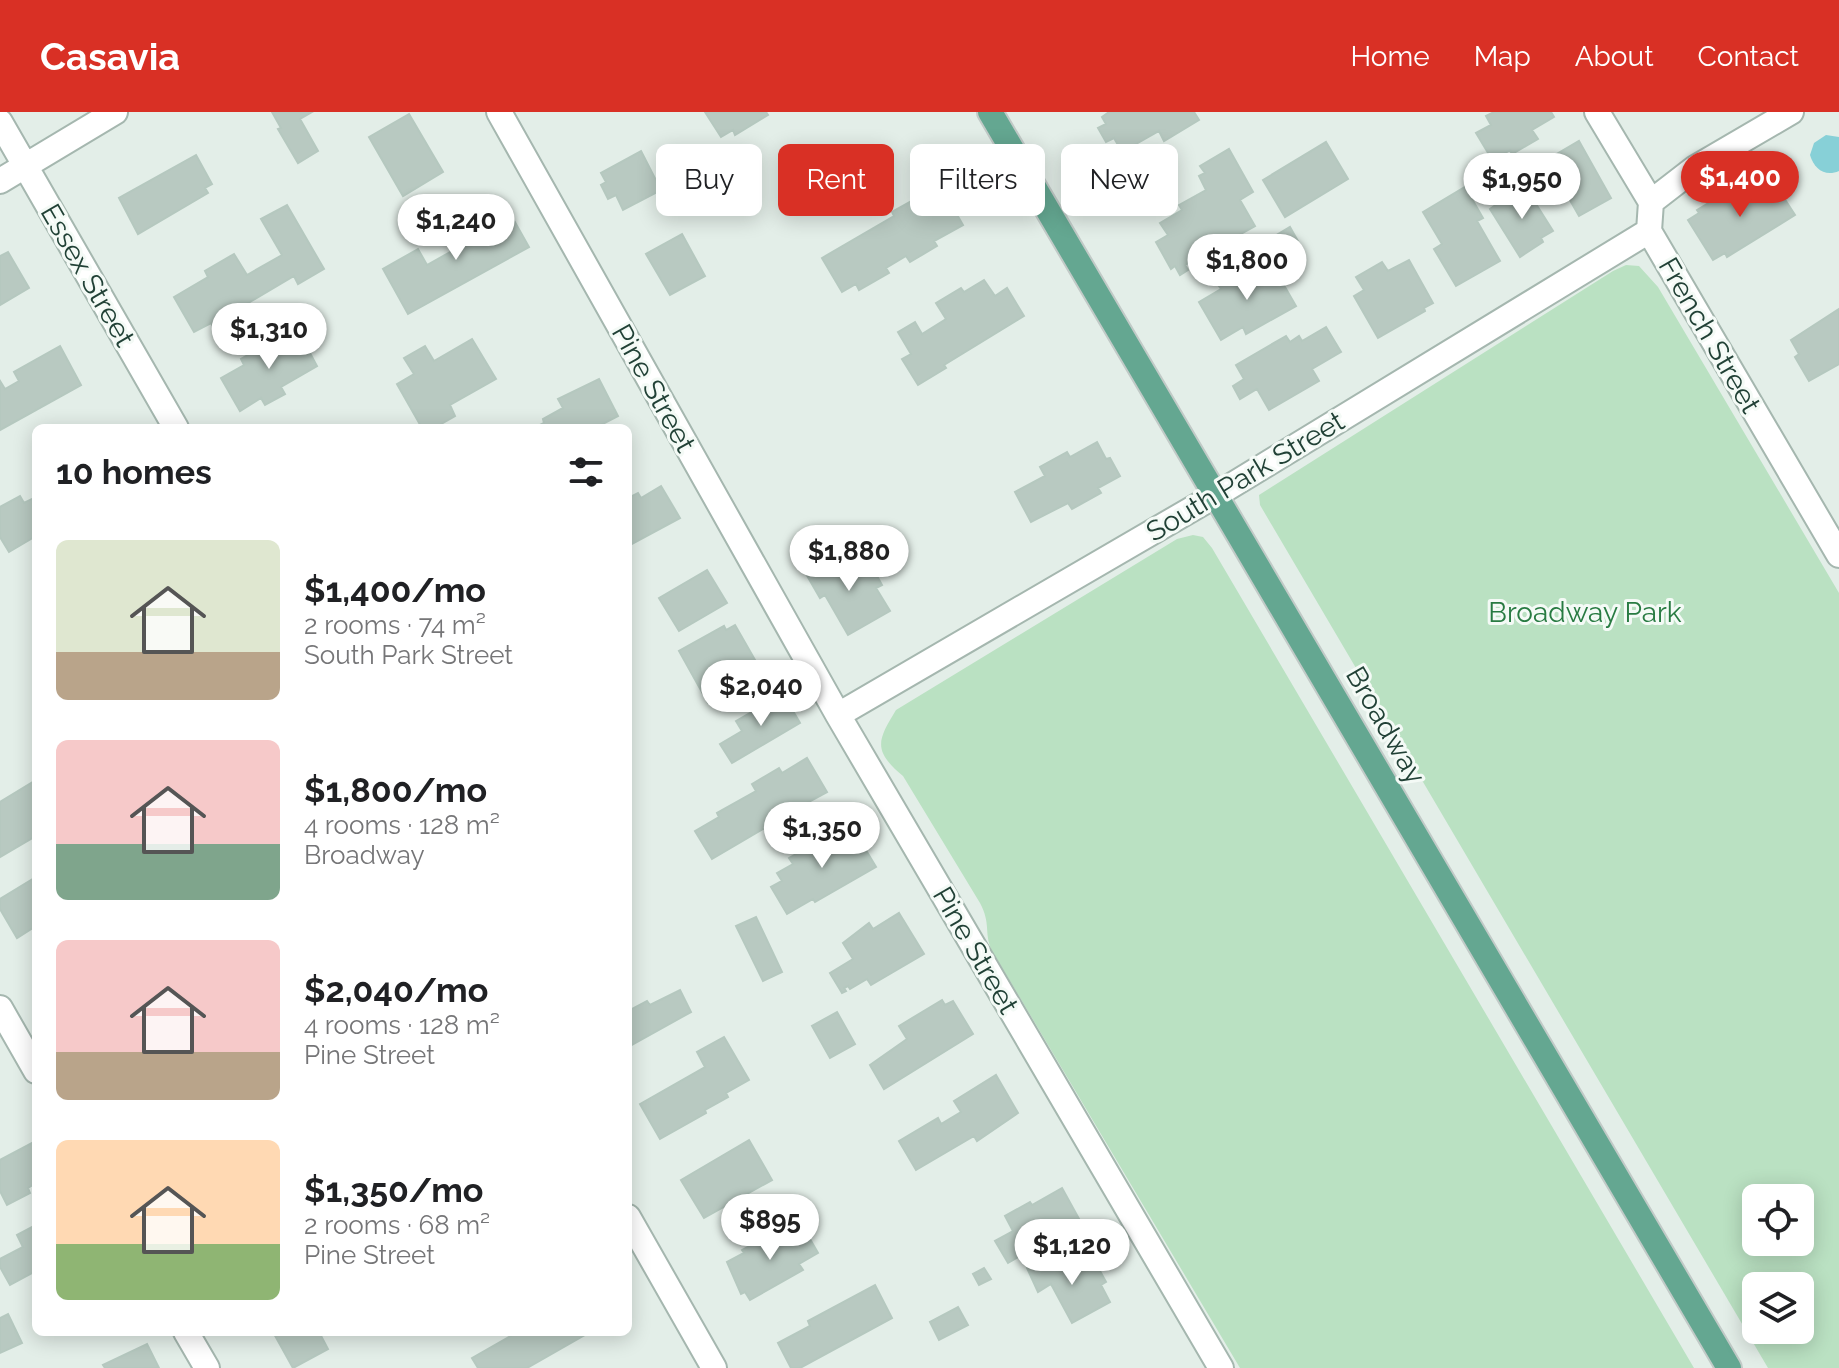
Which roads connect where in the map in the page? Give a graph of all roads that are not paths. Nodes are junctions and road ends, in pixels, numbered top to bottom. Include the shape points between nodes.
1 (115, 112) edge
2 (499, 112) edge
3 (990, 112) edge
4 (1597, 112) edge
5 (1791, 112) edge
6 (0, 122) edge
7 (25, 166) junction
8 (0, 181) edge
9 (1651, 202) junction
10 (1649, 231) junction
11 (174, 424) edge
12 (1216, 495) junction
13 (1839, 555) edge
14 (838, 715) junction
15 (0, 1008) edge
16 (32, 1064) edge
17 (632, 1224) edge
18 (188, 1336) edge
19 (207, 1368) edge
20 (714, 1368) edge
21 (1221, 1368) edge
22 (1729, 1368) edge

1 - 7 street
2 - 14 street, Pine Street
3 - 12 main road, Broadway
4 - 9 street
5 - 9 street via 1695,168
6 - 7 street, Essex Street
7 - 8 street
7 - 11 street, Essex Street
9 - 10 street, French Street
10 - 12 street, South Park Street
10 - 13 street, French Street
12 - 14 street, South Park Street
12 - 22 main road, Broadway
14 - 21 street, Pine Street
15 - 16 street
17 - 20 street
18 - 19 street

